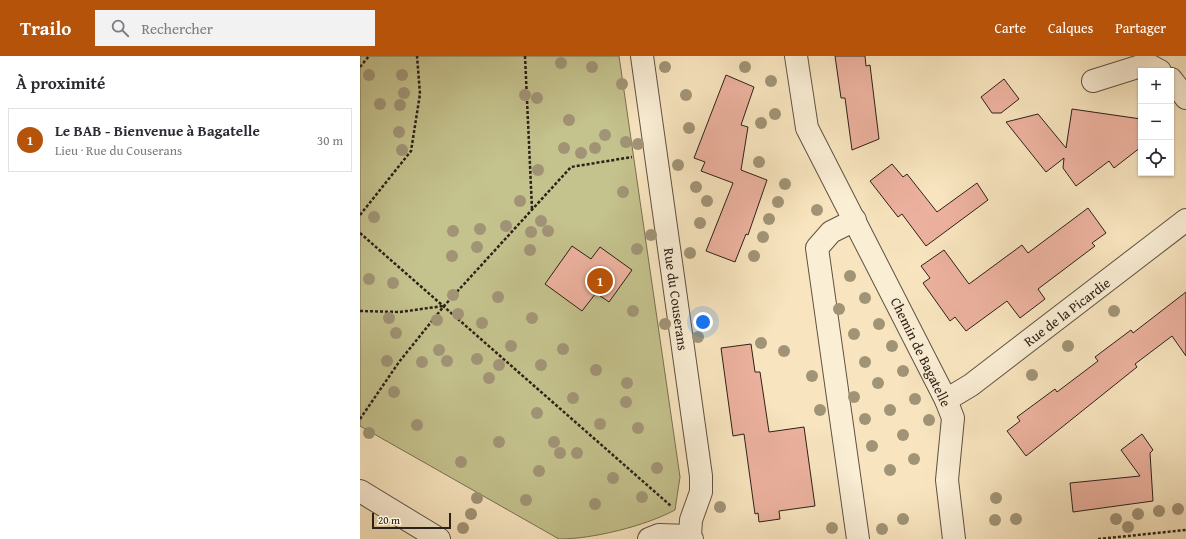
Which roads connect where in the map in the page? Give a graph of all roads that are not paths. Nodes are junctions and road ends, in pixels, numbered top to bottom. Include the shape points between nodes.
1 (642, 56) edge
2 (796, 56) edge
3 (1154, 68) edge
4 (1093, 81) dead end
5 (1174, 83) edge
6 (1186, 98) edge
7 (855, 220) junction
8 (1186, 220) edge
9 (946, 400) junction
10 (360, 492) edge
11 (691, 532) edge
12 (439, 539) edge
13 (649, 539) edge
14 (858, 539) edge
15 (954, 539) edge

1 - 11 street, Rue du Couserans via 701,476 701,492
2 - 7 street, Chemin de Bagatelle via 807,128
3 - 4 street via 1147,64
5 - 6 street
7 - 9 street, Chemin de Bagatelle
7 - 14 street via 831,232 817,248
8 - 9 street, Rue de la Picardie via 970,385
9 - 15 street, Chemin de Bagatelle via 953,418 947,480
10 - 12 street
11 - 13 street via 659,535

